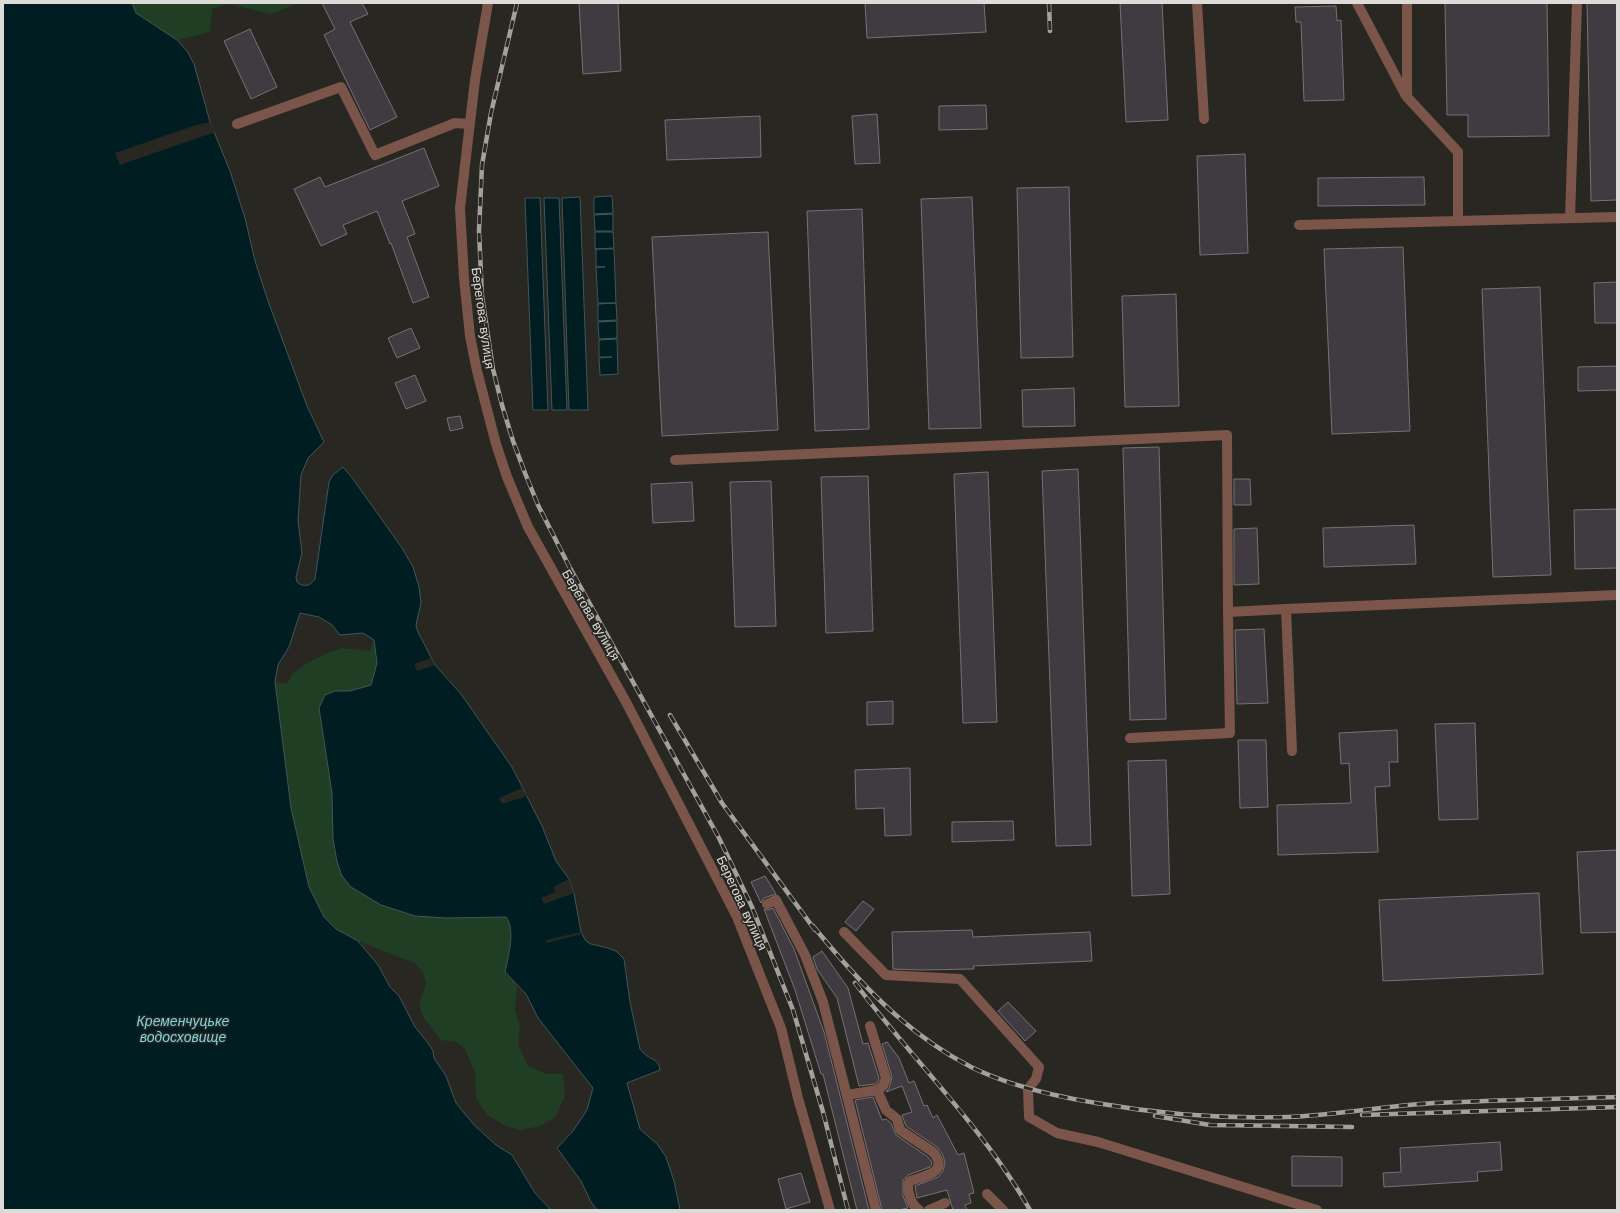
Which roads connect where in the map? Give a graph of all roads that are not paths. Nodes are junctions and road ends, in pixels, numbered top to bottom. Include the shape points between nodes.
1 (488, 3) edge
2 (1197, 3) edge
3 (1357, 3) edge
4 (1407, 3) edge
5 (1577, 3) edge
6 (1407, 97) junction
7 (1204, 119) dead end
8 (237, 124) dead end
9 (470, 124) junction
10 (1617, 217) edge
11 (1570, 218) junction
12 (1458, 221) junction
13 (1299, 225) dead end
14 (675, 460) dead end
15 (1617, 595) edge
16 (1286, 609) junction
17 (1228, 612) junction
18 (1130, 738) dead end
19 (1292, 751) dead end
20 (767, 904) dead end
21 (844, 932) dead end
22 (870, 1026) dead end
23 (877, 1090) junction
24 (847, 1095) junction
25 (987, 1194) dead end
26 (946, 1203) dead end
27 (830, 1210) edge
28 (876, 1210) edge
29 (919, 1210) edge
30 (929, 1210) edge
31 (1003, 1210) edge
32 (1317, 1210) edge

1 - 9 street, Берегова вулиця
2 - 7 street
3 - 6 street
4 - 6 street
5 - 11 street
6 - 12 street via 1458,152
8 - 9 street via 341,87 375,155 455,123
9 - 27 street, Берегова вулиця via 460,208 464,278 470,336 477,372 498,450 528,527 626,702 737,917 780,1028
10 - 11 street
11 - 12 street
12 - 13 street
14 - 17 street via 1227,435
15 - 16 street
16 - 17 street
16 - 19 street
17 - 18 street via 1230,733
20 - 24 street via 776,900 805,955 823,1002
21 - 32 street via 886,975 960,979 1039,1067 1036,1080 1028,1089 1029,1117 1057,1132 1098,1142
22 - 23 street via 886,1078 883,1086
23 - 24 street
23 - 29 street via 886,1110 897,1119 900,1130 933,1152 939,1162 936,1171 908,1184 911,1201
24 - 28 street
25 - 31 street
26 - 30 street

